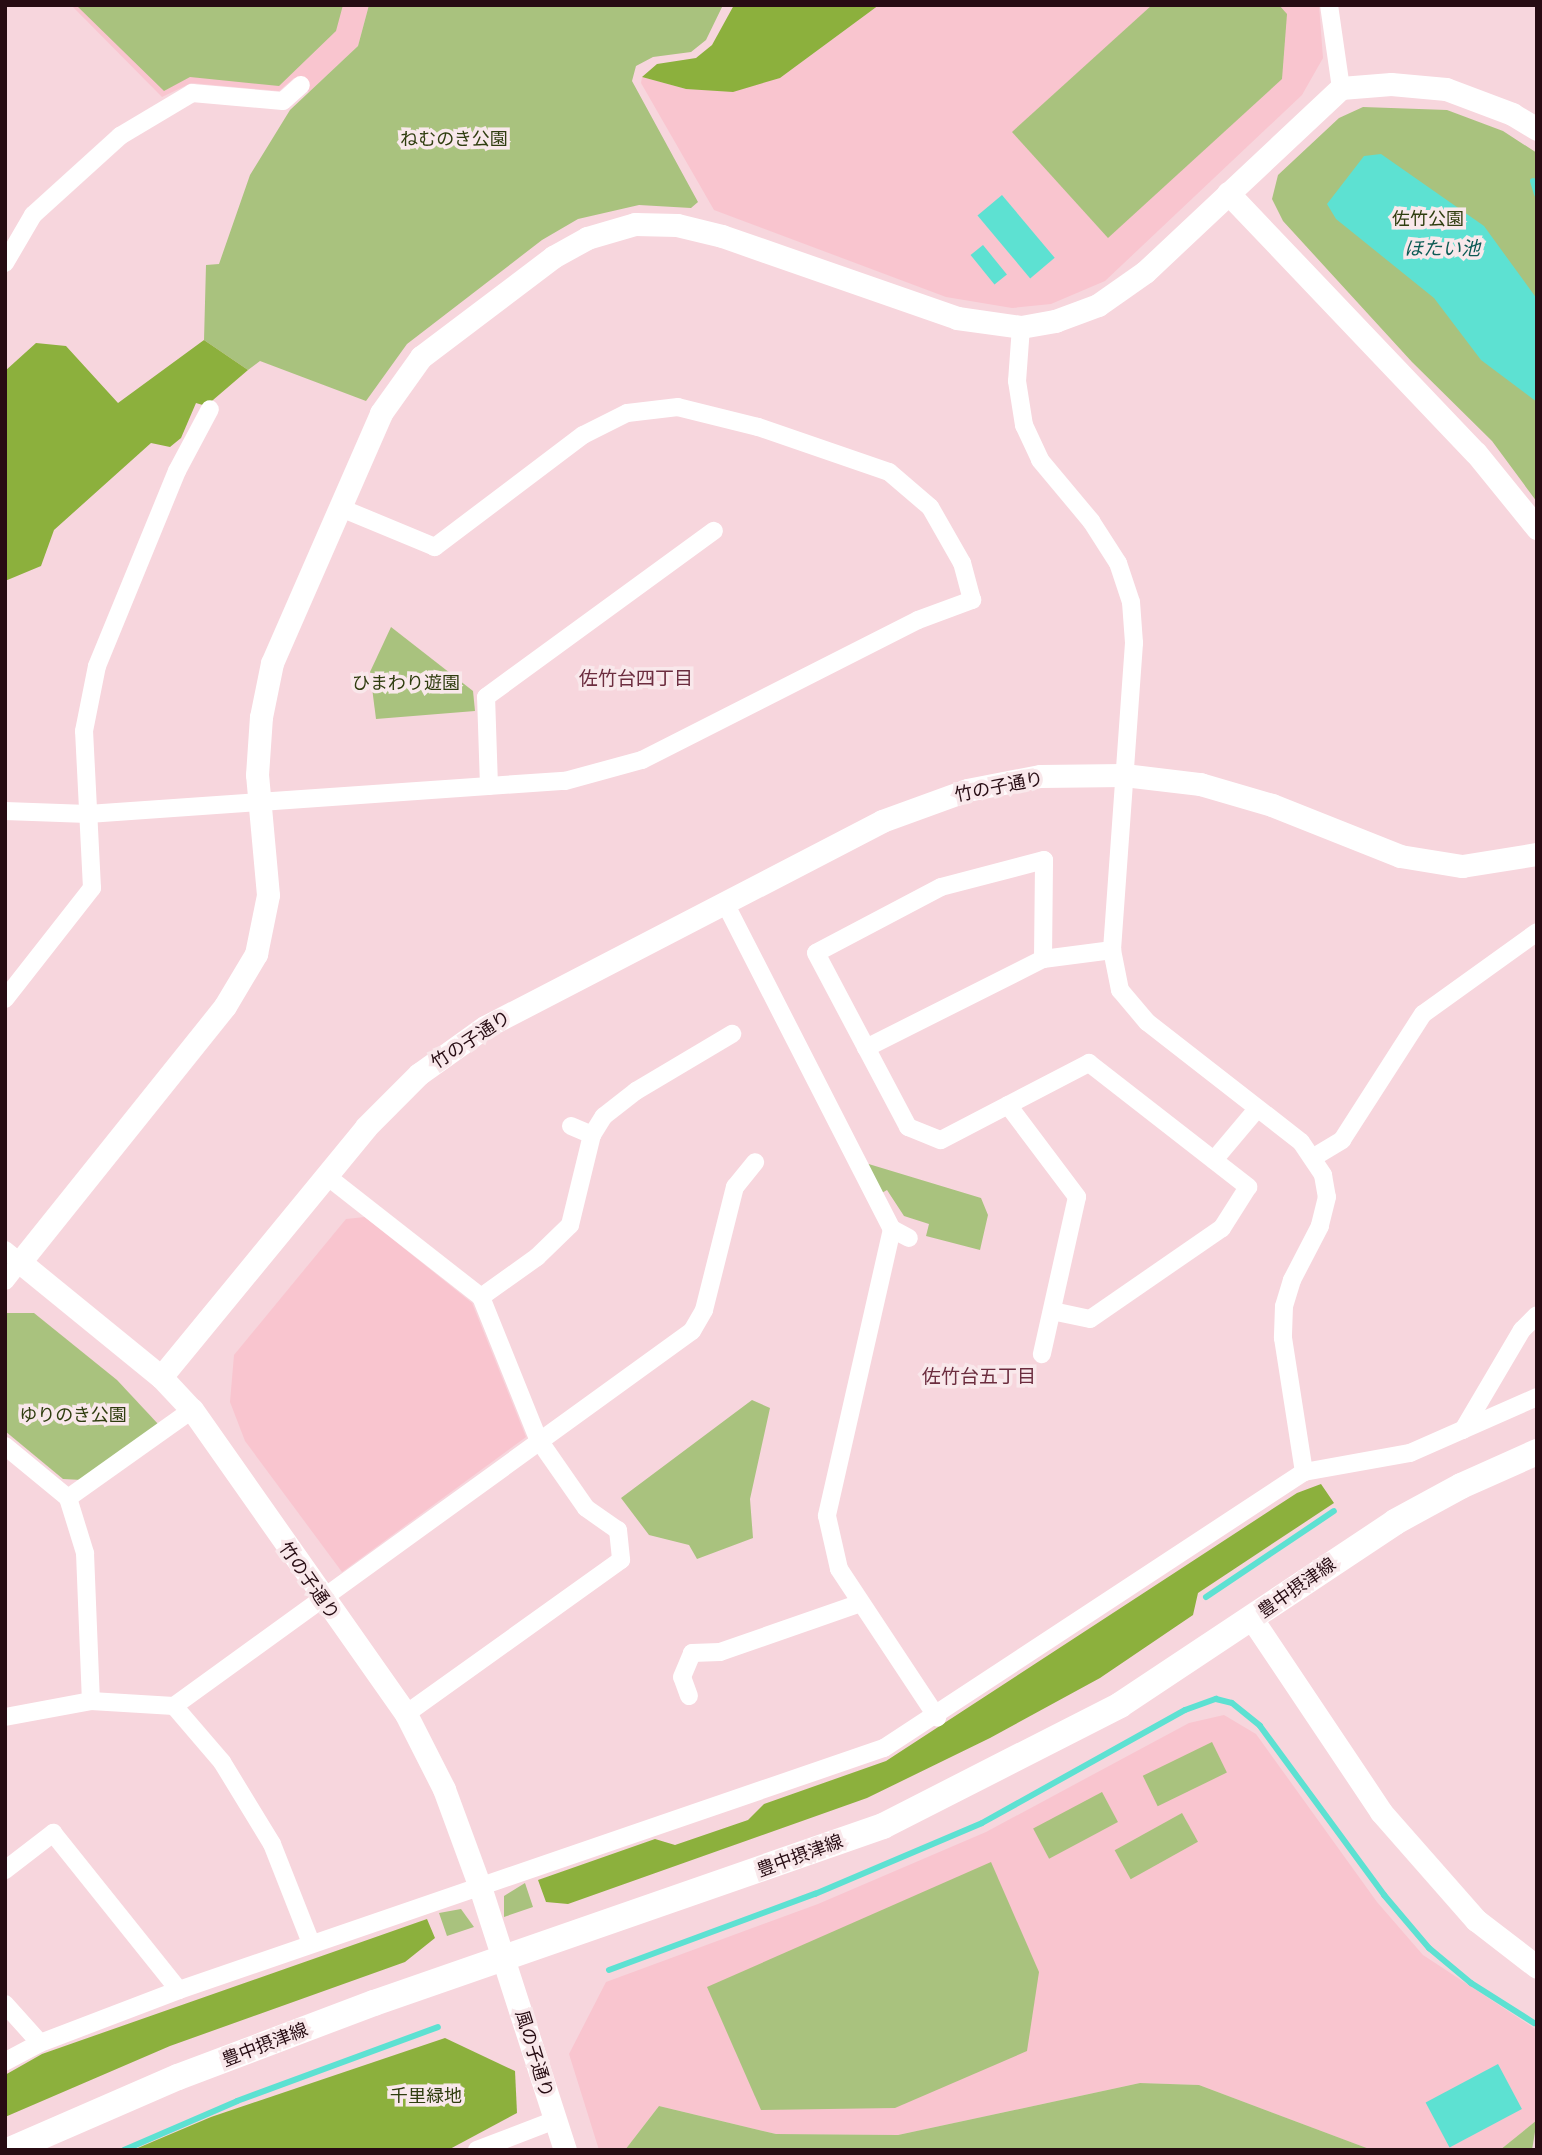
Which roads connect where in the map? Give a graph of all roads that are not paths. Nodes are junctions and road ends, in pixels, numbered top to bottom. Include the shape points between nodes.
1 (1329, 5) edge
2 (301, 85) dead end
3 (1341, 88) junction
4 (1537, 129) edge
5 (1228, 193) junction
6 (5, 262) edge
7 (1021, 327) junction
8 (210, 409) dead end
9 (341, 508) junction
10 (1537, 527) edge
11 (714, 531) dead end
12 (1124, 775) junction
13 (489, 786) junction
14 (261, 802) junction
15 (5, 811) edge
16 (88, 814) junction
17 (1537, 854) edge
18 (726, 905) junction
19 (1537, 932) edge
20 (1112, 950) junction
21 (1043, 959) junction
22 (5, 999) edge
23 (732, 1034) dead end
24 (866, 1048) junction
25 (1009, 1105) junction
26 (1257, 1109) junction
27 (571, 1126) dead end
28 (592, 1135) junction
29 (1314, 1157) junction
30 (1213, 1160) junction
31 (755, 1162) dead end
32 (328, 1177) junction
33 (892, 1229) junction
34 (909, 1238) dead end
35 (13, 1256) edge
36 (5, 1281) edge
37 (481, 1297) junction
38 (1053, 1311) junction
39 (1537, 1315) edge
40 (1042, 1354) dead end
41 (161, 1377) junction
42 (1537, 1397) edge
43 (192, 1410) junction
44 (1463, 1430) junction
45 (538, 1439) junction
46 (5, 1446) edge
47 (1537, 1452) edge
48 (1304, 1472) junction
49 (68, 1498) junction
50 (321, 1598) junction
51 (861, 1603) junction
52 (1252, 1619) junction
53 (688, 1696) dead end
54 (92, 1702) junction
55 (174, 1706) junction
56 (406, 1714) junction
57 (5, 1717) edge
58 (937, 1717) junction
59 (5, 1870) edge
60 (480, 1887) junction
61 (312, 1943) junction
62 (504, 1958) junction
63 (1537, 1967) edge
64 (179, 1990) junction
65 (5, 2004) edge
66 (40, 2043) junction
67 (5, 2062) edge
68 (555, 2120) junction
69 (10, 2150) edge
70 (477, 2150) edge
71 (565, 2150) edge

1 - 3 street
2 - 6 street via 283,101 192,93 120,136 33,215
3 - 4 street via 1446,89 1512,114
3 - 5 street
5 - 7 street via 1144,272 1098,305 1055,321
5 - 10 street via 1476,453
7 - 9 street via 957,317 722,236 677,225 635,224 587,238 553,257 421,357 381,413
7 - 12 street via 1017,381 1024,425 1040,460 1091,521 1118,563 1131,602 1134,643
8 - 16 street via 177,471 97,666 84,731
9 - 13 street via 435,547 583,435 627,413 678,407 758,427 889,472 930,508 961,563 972,600 918,620 642,760 565,781
9 - 14 street via 272,663 261,717 257,775
11 - 13 street via 486,697
12 - 17 street, 竹の子通り via 1212,787 1272,805 1400,856 1462,866
12 - 18 street, 竹の子通り via 1040,776 967,790 882,821
12 - 20 street
13 - 14 street
14 - 16 street
14 - 35 street via 268,895 256,954 225,1006
15 - 16 street
16 - 22 street via 92,888
18 - 32 street, 竹の子通り via 485,1027 419,1074 366,1127
18 - 33 street
19 - 29 street via 1423,1014 1342,1140
20 - 21 street
20 - 26 street via 1120,990 1147,1022
21 - 24 street
21 - 24 street via 1044,860 941,887 816,953
23 - 28 street via 636,1091 604,1116
24 - 25 street via 908,1127 930,1136 941,1140
25 - 30 street via 1089,1063
25 - 38 street via 1077,1197
26 - 29 street
26 - 30 street
27 - 28 street
28 - 37 street via 569,1225 537,1257
29 - 48 street via 1327,1198 1320,1226 1284,1306 1283,1338
30 - 38 street via 1248,1187 1222,1228 1090,1320
31 - 45 street via 735,1187 704,1310 692,1331
32 - 37 street
32 - 41 street, 竹の子通り
33 - 34 street
33 - 51 street via 827,1516 839,1569
35 - 36 street
35 - 41 street
37 - 45 street
38 - 40 street
39 - 44 street via 1522,1330
41 - 43 street, 竹の子通り
42 - 44 street
43 - 49 street
43 - 50 street, 竹の子通り
44 - 48 street via 1410,1453
45 - 50 street
45 - 56 street via 586,1508 618,1530 621,1560
46 - 49 street
47 - 52 main road, 豊中摂津線 via 1395,1522
48 - 58 street
49 - 54 street via 85,1553
50 - 55 street
50 - 56 street, 竹の子通り
51 - 53 street via 720,1652 692,1653 682,1677
51 - 58 street
52 - 62 main road, 豊中摂津線 via 1120,1704 883,1826
52 - 63 street via 1381,1812 1476,1920
54 - 55 street
54 - 57 street
55 - 61 street via 222,1762 272,1844
56 - 60 street, 竹の子通り via 444,1789
58 - 60 street via 884,1748
59 - 64 street via 53,1833
60 - 61 street
60 - 62 street, 竹の子通り
61 - 64 street
62 - 68 street, 風の子通り
62 - 69 main road, 豊中摂津線 via 178,2077
64 - 66 street
65 - 66 street
66 - 67 street
68 - 70 street
68 - 71 street, 風の子通り

